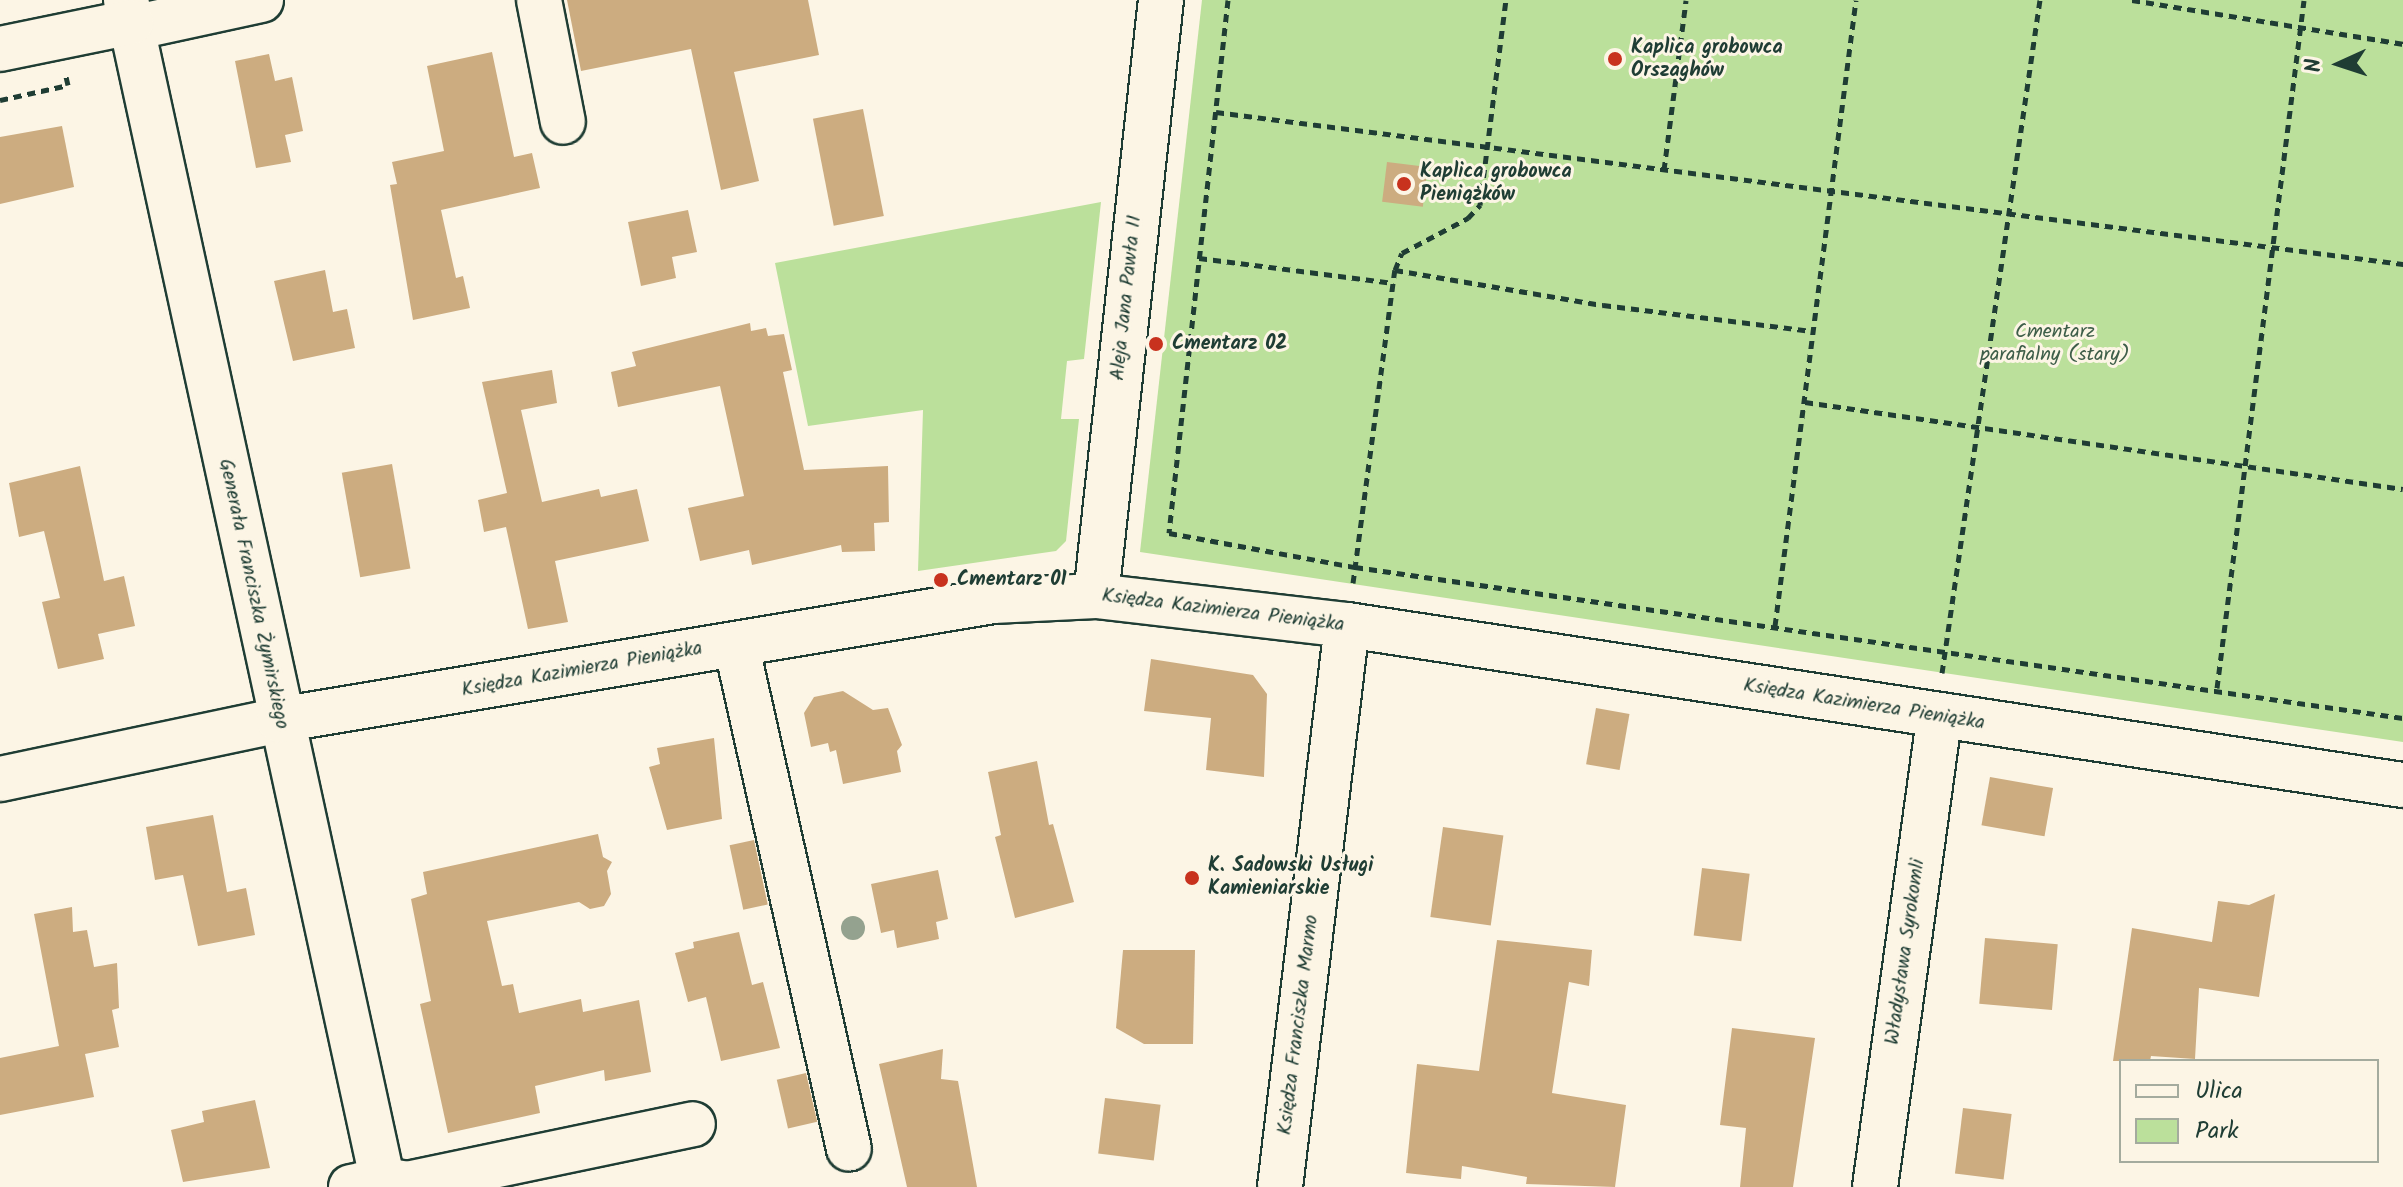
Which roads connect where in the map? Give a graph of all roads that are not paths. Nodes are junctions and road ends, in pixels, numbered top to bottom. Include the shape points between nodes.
1 (261, 0) edge
2 (539, 0) edge
3 (1161, 0) edge
4 (130, 17) edge
5 (0, 49) edge
6 (563, 122) dead end
7 (1096, 596) junction
8 (1350, 605) junction
9 (736, 644) junction
10 (1940, 701) junction
11 (279, 720) junction
12 (0, 779) edge
13 (2403, 785) edge
14 (693, 1124) dead end
15 (849, 1149) dead end
16 (373, 1185) edge
17 (1280, 1187) edge
18 (1875, 1187) edge

1 - 4 street
2 - 6 street
3 - 7 street, Aleja Jana Pawła II
4 - 5 street
4 - 11 street, Generała Franciszka Żymirskiego
7 - 8 street, Księdza Kazimierza Pieniążka
7 - 9 street, Księdza Kazimierza Pieniążka via 993,601
8 - 10 street, Księdza Kazimierza Pieniążka
8 - 17 street, Księdza Franciszka Marmo
9 - 11 street, Księdza Kazimierza Pieniążka
9 - 15 street
10 - 13 street, Księdza Kazimierza Pieniążka
10 - 18 street, Władysława Syrokomli
11 - 12 street, Księdza Kazimierza Pieniążka
11 - 16 street, Generała Franciszka Żymirskiego
14 - 16 street via 407,1184

